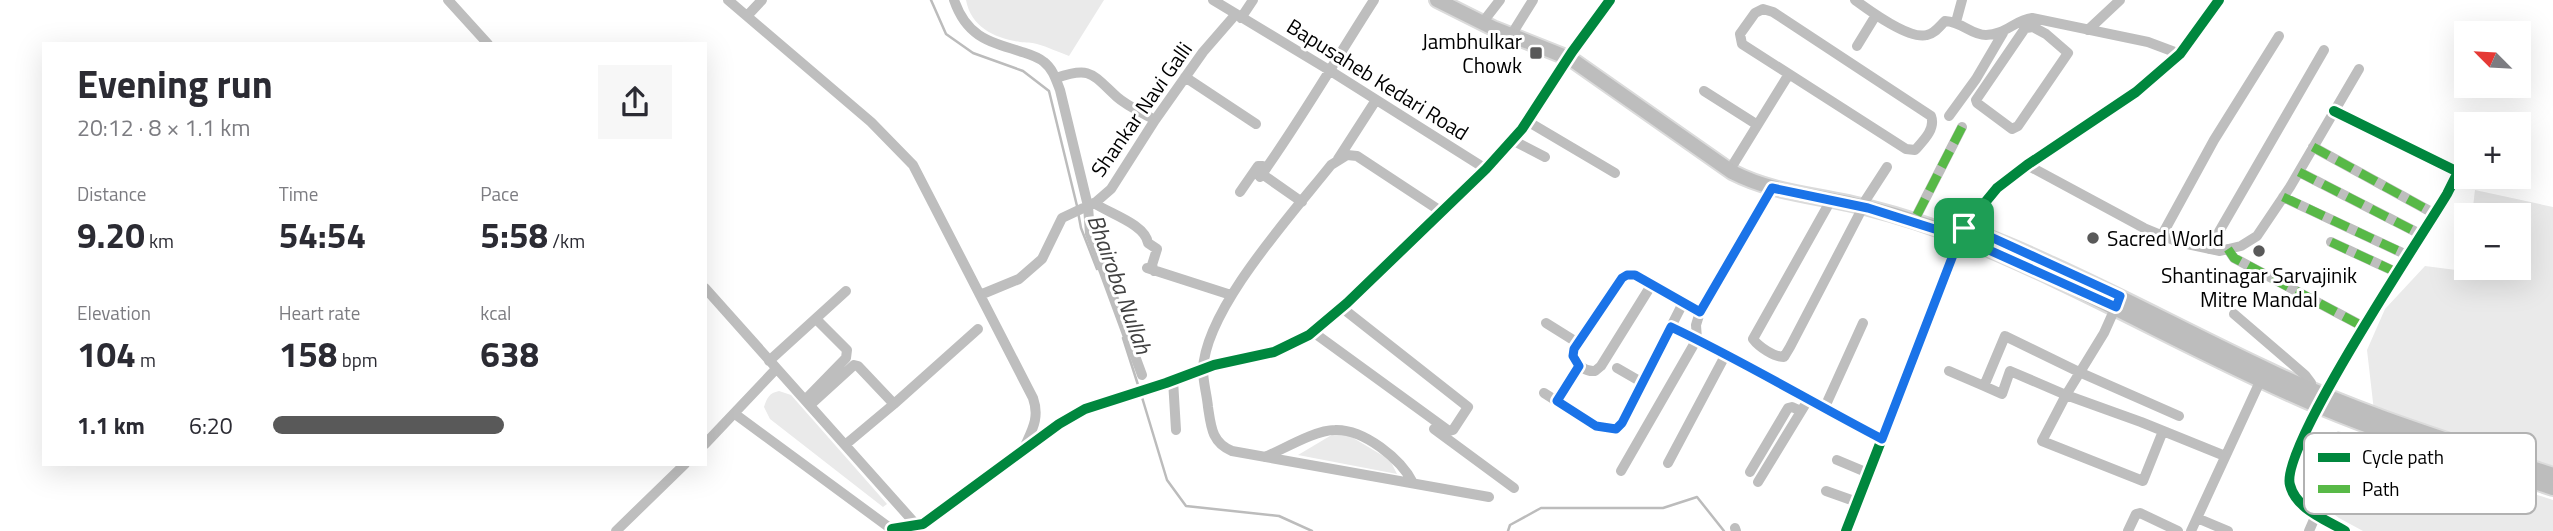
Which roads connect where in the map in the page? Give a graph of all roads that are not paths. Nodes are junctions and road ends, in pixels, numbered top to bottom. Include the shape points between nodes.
1 (448, 0) edge
2 (728, 0) edge
3 (761, 0) edge
4 (954, 0) edge
5 (1213, 0) edge
6 (1252, 0) edge
7 (1374, 0) edge
8 (1437, 0) edge
9 (1500, 0) edge
10 (1533, 0) edge
11 (1609, 0) edge
12 (1855, 0) edge
13 (1962, 0) edge
14 (2120, 0) edge
15 (2219, 0) edge
16 (1458, 2) edge
17 (1876, 15) junction
18 (747, 16) junction
19 (1238, 16) junction
20 (1486, 18) junction
21 (2032, 18) junction
22 (1956, 22) junction
23 (2026, 28) junction
24 (1515, 29) junction
25 (2088, 30) junction
26 (2003, 33) junction
27 (2279, 36) dead end
28 (486, 42) edge
29 (1857, 46) dead end
30 (2324, 50) dead end
31 (2180, 54) junction
32 (1570, 55) junction
33 (2359, 69) dead end
34 (1329, 70) junction
35 (1789, 74) junction
36 (1185, 77) junction
37 (1056, 78) junction
38 (1704, 91) dead end
39 (1377, 100) junction
40 (2334, 111) junction
41 (1949, 116) dead end
42 (1155, 120) junction
43 (1527, 121) junction
44 (1256, 124) dead end
45 (1756, 124) junction
46 (1962, 127) dead end
47 (1512, 140) junction
48 (2313, 147) junction
49 (1545, 157) dead end
50 (1338, 159) junction
51 (1734, 163) junction
52 (2027, 165) junction
53 (1887, 167) dead end
54 (1486, 169) junction
55 (2299, 172) junction
56 (1615, 173) dead end
57 (1262, 174) junction
58 (1772, 188) junction
59 (1240, 192) dead end
60 (2283, 197) junction
61 (1831, 200) junction
62 (1302, 202) junction
63 (1091, 204) junction
64 (1864, 204) junction
65 (1442, 212) junction
66 (2435, 214) junction
67 (1917, 215) junction
68 (1962, 232) junction
69 (2162, 235) junction
70 (2422, 235) junction
71 (2332, 242) dead end
72 (2209, 249) junction
73 (2228, 249) junction
74 (2409, 256) junction
75 (2398, 274) junction
76 (1653, 284) junction
77 (707, 290) edge
78 (846, 291) dead end
79 (980, 295) junction
80 (1231, 295) junction
81 (2118, 301) junction
82 (1684, 303) junction
83 (1341, 307) junction
84 (1700, 312) junction
85 (2234, 314) dead end
86 (816, 319) junction
87 (1546, 323) dead end
88 (1863, 323) dead end
89 (1671, 327) junction
90 (2364, 327) junction
91 (978, 329) dead end
92 (1310, 333) junction
93 (1697, 336) junction
94 (1578, 343) junction
95 (1726, 354) junction
96 (773, 365) junction
97 (1579, 366) junction
98 (1617, 368) dead end
99 (1203, 369) junction
100 (1949, 371) dead end
101 (2079, 372) junction
102 (1142, 375) dead end
103 (2263, 375) junction
104 (1170, 382) junction
105 (1643, 383) junction
106 (1983, 386) junction
107 (1544, 393) dead end
108 (2066, 395) junction
109 (2317, 397) junction
110 (1808, 400) junction
111 (1557, 401) junction
112 (807, 403) junction
113 (894, 404) junction
114 (1824, 408) junction
115 (1801, 411) junction
116 (735, 414) junction
117 (2179, 416) dead end
118 (1176, 430) dead end
119 (2163, 431) junction
120 (2304, 433) edge
121 (2304, 433) edge
122 (2389, 433) edge
123 (2426, 433) edge
124 (1882, 439) junction
125 (707, 442) edge
126 (845, 445) junction
127 (1023, 451) junction
128 (2225, 456) junction
129 (1265, 457) junction
130 (1837, 460) dead end
131 (1668, 463) dead end
132 (683, 466) edge
133 (2536, 469) edge
134 (1621, 471) dead end
135 (1750, 472) dead end
136 (1868, 473) junction
137 (2553, 475) edge
138 (1758, 482) dead end
139 (2536, 482) edge
140 (1413, 483) junction
141 (1514, 488) dead end
142 (2553, 488) edge
143 (1826, 491) dead end
144 (1489, 497) dead end
145 (1857, 502) junction
146 (2304, 506) edge
147 (2316, 515) joint
148 (2197, 518) junction
149 (918, 527) edge
150 (893, 530) edge
151 (616, 531) edge
152 (1846, 531) edge
153 (2128, 531) edge
154 (2178, 531) edge
155 (2191, 531) edge
156 (2228, 531) edge
157 (2310, 531) edge
158 (2345, 531) edge

1 - 28 street
2 - 18 street
3 - 18 street
4 - 37 street via 970,30 998,45 1035,56
5 - 19 street, Bapusaheb Kedari Road
6 - 19 street, Shankar Navi Galli
7 - 34 street
8 - 32 main road via 1493,28
9 - 20 street
10 - 24 street
11 - 32 street
12 - 17 street
13 - 22 street
14 - 25 street
15 - 31 street
16 - 20 main road
17 - 22 street via 1924,37 1945,21
17 - 29 street
18 - 79 street via 872,122 913,165
19 - 34 street, Bapusaheb Kedari Road
19 - 36 street, Shankar Navi Galli
20 - 24 main road
21 - 23 street
21 - 25 street
21 - 26 street via 2022,19
22 - 26 street via 1984,36
23 - 23 street via 1976,100 2012,129 2068,53 2046,34
24 - 32 main road
25 - 31 street
26 - 41 street
27 - 69 street
30 - 72 street
31 - 52 street via 2136,92
32 - 43 street
32 - 51 main road
32 - 58 main road via 1732,172
33 - 40 street
34 - 39 street, Bapusaheb Kedari Road
34 - 57 street
35 - 35 street via 1739,39 1755,13 1763,9 1931,116 1931,128 1910,151
35 - 45 street
36 - 42 street, Shankar Navi Galli
36 - 44 street
37 - 42 street via 1086,71
37 - 63 street
38 - 45 street
39 - 50 street
39 - 54 street, Bapusaheb Kedari Road
40 - 48 street
40 - 66 street via 2458,172
42 - 63 street, Shankar Navi Galli via 1111,188
43 - 47 street
43 - 56 street
45 - 51 street
46 - 67 street
47 - 49 street
47 - 54 street
48 - 55 street
48 - 66 street
50 - 62 street
50 - 65 street via 1347,155 1367,161
51 - 64 main road via 1761,178
52 - 68 street via 1997,188
52 - 69 street
53 - 64 street
54 - 65 street
55 - 60 street
55 - 70 street
57 - 59 street via 1263,166 1258,166
57 - 62 street
58 - 61 main road
58 - 84 street
60 - 73 street via 2257,236
60 - 74 street
61 - 64 main road
61 - 64 street via 1753,339 1779,357 1790,347
62 - 80 street
63 - 79 street, Shankar Navi Galli via 1062,218 1042,259 1019,279
63 - 80 street via 1140,228 1157,249 1150,269
63 - 102 street via 1090,234
64 - 67 main road
64 - 68 main road
65 - 83 street
66 - 70 street
67 - 68 main road
68 - 81 main road via 1993,238
68 - 124 street
69 - 72 street
70 - 74 street
71 - 75 street
72 - 73 street
73 - 90 street via 2234,258
74 - 75 street
75 - 90 street
76 - 82 street
76 - 94 street via 1635,275 1622,278
76 - 97 street via 1601,366 1589,372
77 - 96 street
78 - 86 street
79 - 127 street via 1037,409 1037,421
80 - 99 street via 1219,316
81 - 101 street
81 - 103 main road
82 - 84 street
82 - 89 street
83 - 92 street
83 - 92 street via 1468,407 1453,430
84 - 93 street
85 - 109 street via 2305,374
86 - 96 street
86 - 112 street via 847,350 846,358
87 - 94 street
88 - 114 street
89 - 93 street
89 - 105 street
90 - 109 street
91 - 113 street
92 - 99 street via 1274,352
92 - 141 street
93 - 95 street
93 - 134 street
94 - 97 street via 1573,356
95 - 110 street
95 - 131 street
96 - 112 street
96 - 116 street
97 - 111 street
98 - 105 street
99 - 104 street
99 - 129 street via 1211,429 1220,446
100 - 106 street
101 - 106 street via 2005,336
101 - 108 street
101 - 117 street
103 - 109 main road
103 - 128 street
104 - 118 street
104 - 127 street via 1085,409
105 - 111 street via 1616,429 1596,426
106 - 108 street via 2001,394 2010,372
107 - 111 street
108 - 119 street
108 - 119 street via 2042,441 2143,481
109 - 121 street
109 - 122 main road
109 - 123 main road
110 - 114 street
110 - 115 street
112 - 113 street via 855,365
112 - 126 street
113 - 126 street
114 - 124 street
115 - 135 street via 1788,408
115 - 138 street
116 - 125 street
116 - 150 street
119 - 128 street
120 - 146 street via 2288,481 2295,499
124 - 136 street
126 - 149 street
127 - 149 street
128 - 148 street
129 - 140 street
129 - 140 street via 1337,430 1388,452
130 - 136 street
132 - 151 street
133 - 137 main road
136 - 145 street
139 - 142 main road
140 - 144 street
143 - 145 street
145 - 152 street
147 - 157 street
147 - 158 street
148 - 155 street
148 - 156 street
149 - 150 street
153 - 154 street via 2140,513

